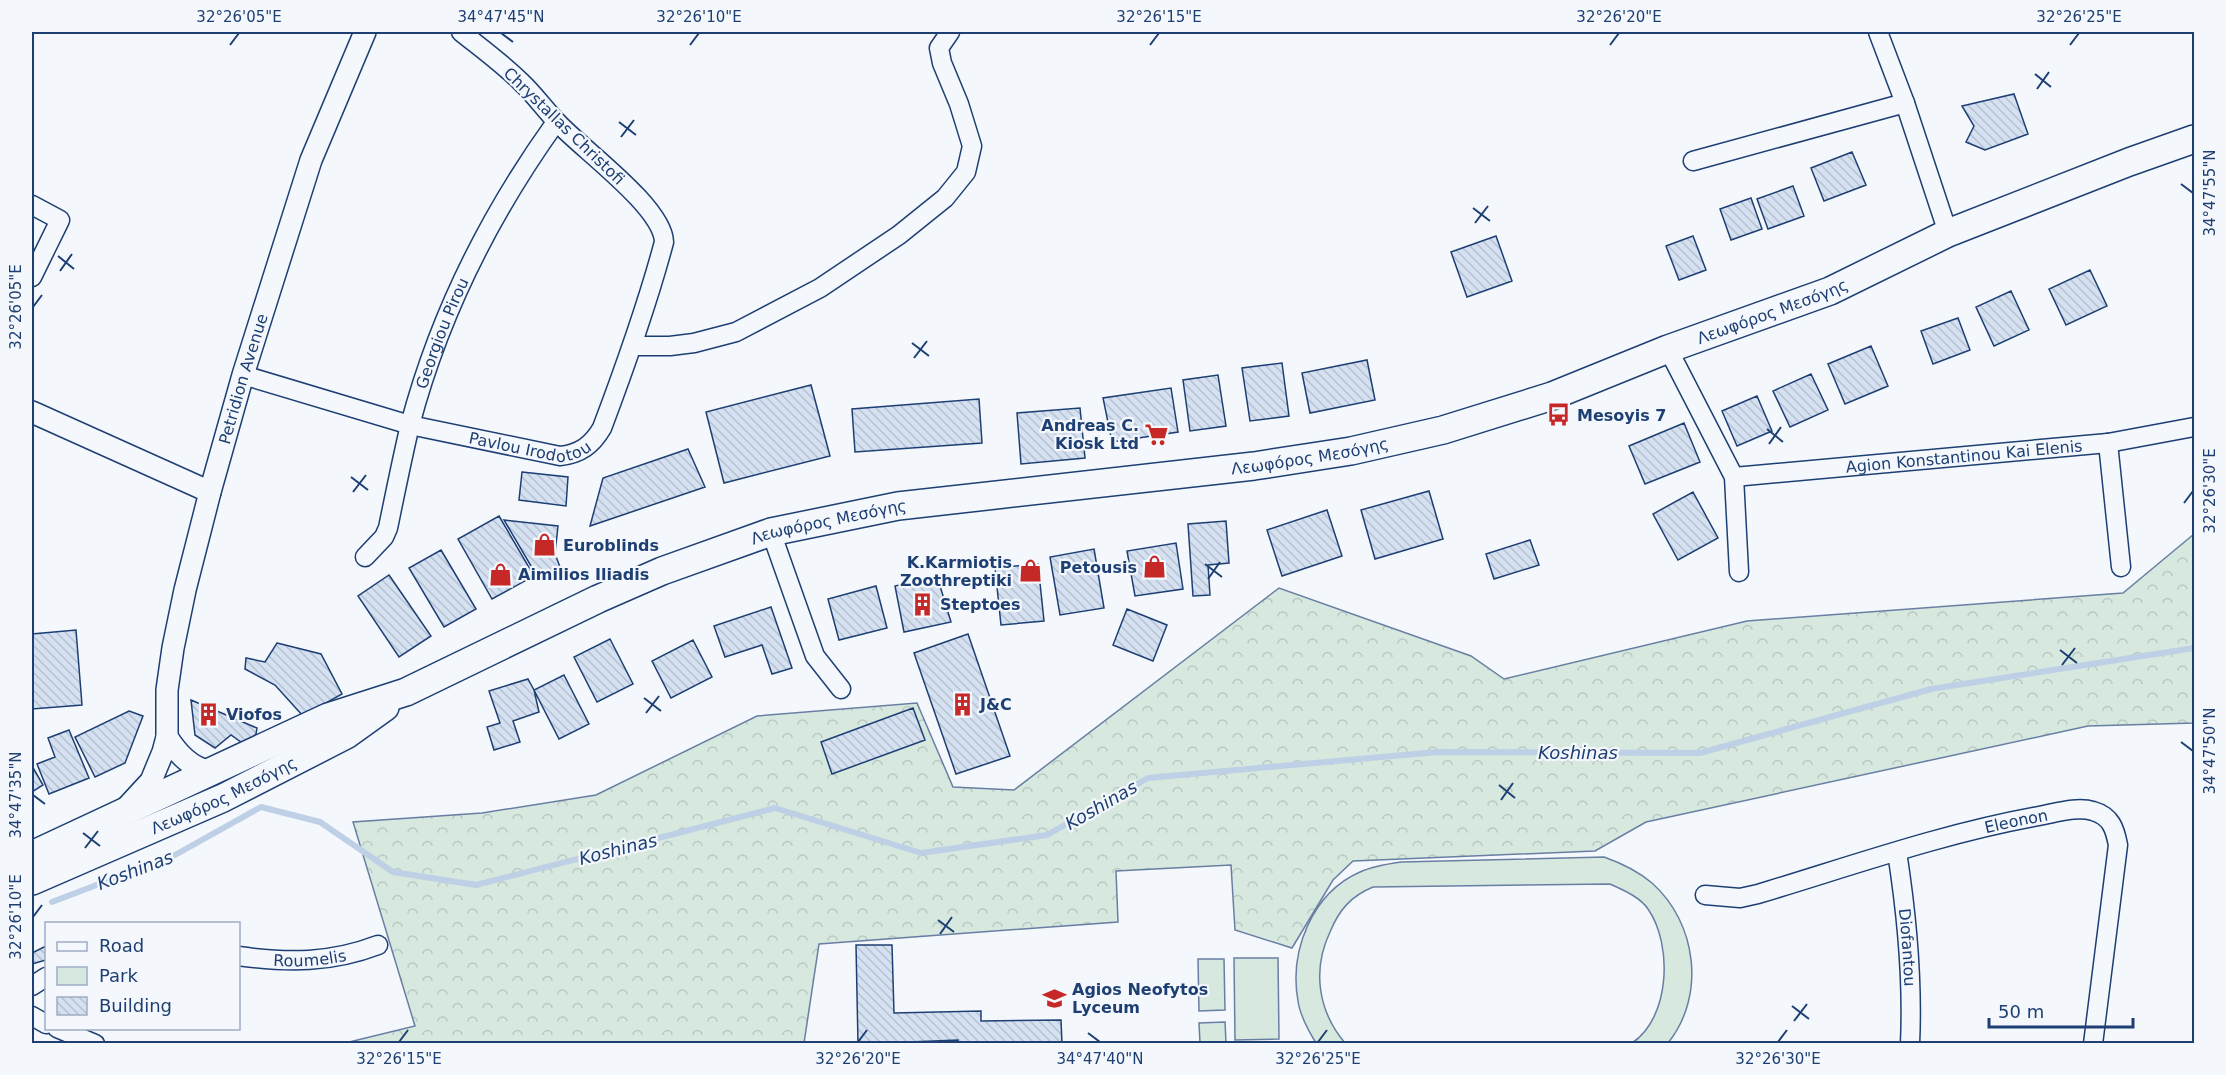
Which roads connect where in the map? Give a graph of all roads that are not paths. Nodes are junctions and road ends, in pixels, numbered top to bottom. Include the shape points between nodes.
1 (364, 32) edge
2 (461, 32) edge
3 (950, 32) edge
4 (1878, 32) edge
5 (1905, 103) junction
6 (556, 122) junction
7 (2194, 139) edge
8 (1693, 161) dead end
9 (32, 205) edge
10 (661, 226) joint
11 (1948, 232) junction
12 (32, 277) edge
13 (634, 346) junction
14 (1668, 349) junction
15 (243, 375) junction
16 (32, 412) edge
17 (410, 425) junction
18 (2194, 428) edge
19 (2108, 443) junction
20 (1734, 477) junction
21 (210, 492) junction
22 (771, 532) junction
23 (365, 557) dead end
24 (2121, 567) dead end
25 (1738, 572) dead end
26 (841, 689) dead end
27 (406, 692) junction
28 (167, 737) junction
29 (224, 766) junction
30 (92, 826) junction
31 (1897, 852) junction
32 (32, 855) edge
33 (32, 881) edge
34 (1705, 895) dead end
35 (378, 945) dead end
36 (240, 956) edge
37 (45, 978) edge
38 (32, 986) edge
39 (60, 1030) edge
40 (95, 1044) edge
41 (1910, 1044) edge
42 (2093, 1044) edge

1 - 15 street, Petridion Avenue via 311,160
2 - 6 street, Chrystallas Christofi via 519,80
3 - 13 street via 939,48 972,146 966,172 945,198 899,235 820,288 736,332 694,343
4 - 5 street
5 - 8 street
5 - 11 street
6 - 10 street, Chrystallas Christofi via 628,188
6 - 17 street, Georgiou Pirou via 515,182 468,265
7 - 11 main road, Λεωφόρος Μεσόγης
9 - 12 street via 60,220
10 - 13 street, Pavlou Irodotou via 664,242
11 - 14 main road, Λεωφόρος Μεσόγης via 1830,291
13 - 17 street, Pavlou Irodotou via 602,428 595,439 573,455 560,456
14 - 20 street
14 - 22 main road, Λεωφόρος Μεσόγης via 1489,418 1351,451 1254,466 898,506
15 - 17 street, Pavlou Irodotou
15 - 21 street, Petridion Avenue
16 - 21 street
17 - 23 street, Georgiou Pirou via 388,528
18 - 19 street, Agion Konstantinou Kai Elenis
19 - 20 street, Agion Konstantinou Kai Elenis
19 - 24 street
20 - 25 street
21 - 28 street, Petridion Avenue via 173,648 167,690
22 - 26 street via 814,656
22 - 27 main road, Λεωφόρος Μεσόγης via 598,599
27 - 29 main road, Λεωφόρος Μεσόγης via 328,717
27 - 33 main road, Λεωφόρος Μεσόγης via 346,735 223,798
28 - 29 street via 182,757 202,770 210,772
28 - 30 street, Petridion Avenue via 158,768 141,793 126,808
29 - 30 main road, Λεωφόρος Μεσόγης
30 - 32 main road, Λεωφόρος Μεσόγης
31 - 34 street, Eleonon via 1758,894 1740,898
31 - 41 street, Diofantou via 1910,966
31 - 42 street, Eleonon via 2004,822 2072,810 2092,810 2110,821 2118,845
35 - 36 street, Roumelis via 346,956 312,961
37 - 38 street
39 - 40 street

